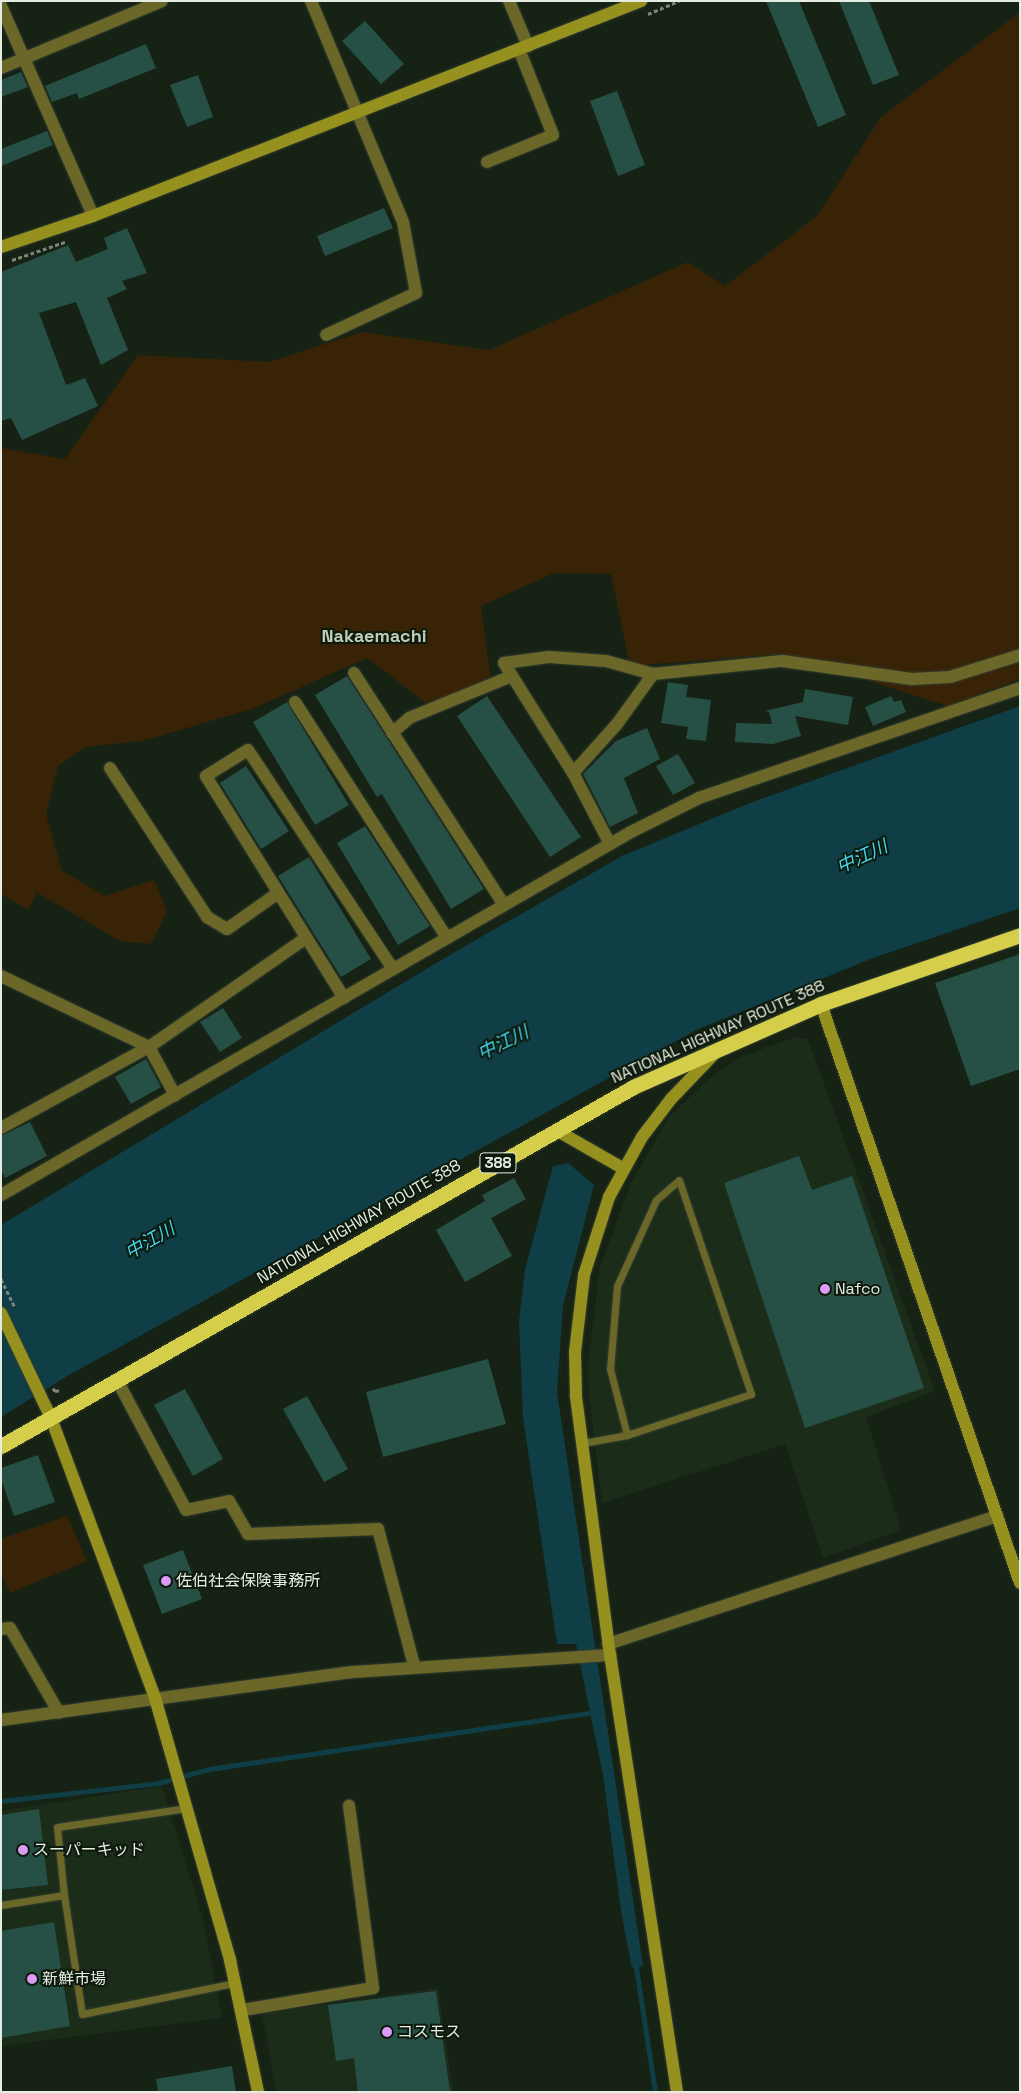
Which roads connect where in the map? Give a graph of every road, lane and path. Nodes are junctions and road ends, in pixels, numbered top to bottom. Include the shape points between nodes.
1 (311, 1) edge
2 (509, 1) edge
3 (641, 1) edge
4 (157, 2) edge
5 (1, 6) edge
6 (524, 47) junction
7 (24, 58) junction
8 (1, 68) edge
9 (356, 113) junction
10 (487, 162) dead end
11 (94, 216) junction
12 (1, 247) edge
13 (326, 335) dead end
14 (1020, 655) edge
15 (354, 673) dead end
16 (653, 674) junction
17 (512, 676) junction
18 (1020, 688) edge
19 (295, 702) dead end
20 (392, 733) junction
21 (110, 768) dead end
22 (573, 773) junction
23 (610, 844) junction
24 (278, 893) junction
25 (504, 906) junction
26 (1020, 935) edge
27 (306, 938) junction
28 (447, 938) junction
29 (393, 969) junction
30 (1, 976) edge
31 (344, 998) junction
32 (821, 1004) junction
33 (722, 1046) junction
34 (148, 1048) junction
35 (175, 1095) junction
36 (1, 1128) edge
37 (556, 1130) junction
38 (624, 1169) junction
39 (1, 1195) edge
40 (1, 1313) edge
41 (117, 1380) junction
42 (61, 1390) dead end
43 (55, 1391) dead end
44 (48, 1412) junction
45 (627, 1435) junction
46 (583, 1443) junction
47 (1, 1446) edge
48 (997, 1516) junction
49 (1020, 1583) edge
50 (1, 1629) edge
51 (605, 1651) junction
52 (414, 1665) junction
53 (155, 1698) junction
54 (59, 1713) junction
55 (1, 1720) edge
56 (349, 1806) dead end
57 (188, 1808) junction
58 (64, 1895) junction
59 (1, 1905) edge
60 (235, 1983) junction
61 (243, 2010) junction
62 (258, 2092) edge
63 (677, 2092) edge

1 - 9 street
2 - 6 street
3 - 6 street
4 - 7 street
5 - 7 street
6 - 9 street
6 - 10 street via 553,134
7 - 8 street
7 - 11 street
9 - 11 street
9 - 13 street via 403,222 416,293
11 - 12 street
14 - 16 street via 941,678 912,679 782,661
15 - 20 street
16 - 17 street via 606,661 550,657 504,663
16 - 22 street via 617,724
17 - 20 street via 409,718
17 - 22 street
18 - 23 street via 699,798
19 - 28 street
20 - 25 street
21 - 24 street via 207,917 227,929
22 - 23 street
23 - 25 street
24 - 27 street
24 - 29 street via 206,776 248,750
25 - 28 street
26 - 32 highway, NATIONAL HIGHWAY ROUTE 388 / 388
27 - 31 street
27 - 34 street
28 - 29 street
29 - 31 street
30 - 34 street
31 - 35 street
32 - 33 highway, NATIONAL HIGHWAY ROUTE 388 / 388
32 - 48 street
33 - 37 highway, NATIONAL HIGHWAY ROUTE 388 / 388 via 627,1091
33 - 38 street via 671,1099 642,1137
34 - 35 street
34 - 36 street
35 - 39 street
37 - 38 street
37 - 41 highway, NATIONAL HIGHWAY ROUTE 388 / 388
38 - 46 street via 601,1215 581,1292 574,1375
40 - 44 street
41 - 44 highway, NATIONAL HIGHWAY ROUTE 388 / 388
41 - 52 street via 186,1510 228,1501 248,1534 378,1529
42 - 43 path
44 - 47 highway, NATIONAL HIGHWAY ROUTE 388 / 388
44 - 53 street
45 - 45 lane via 610,1369 617,1286 656,1200 679,1180 751,1394
45 - 46 lane
46 - 51 street
48 - 49 street
48 - 51 street
50 - 54 street via 10,1628
51 - 52 street via 575,1656
51 - 63 street
52 - 53 street
53 - 54 street
53 - 57 street
54 - 55 street
56 - 61 street via 373,1988
57 - 58 lane via 58,1827
57 - 60 street
58 - 59 lane
58 - 60 lane via 82,2014
60 - 61 street
61 - 62 street

